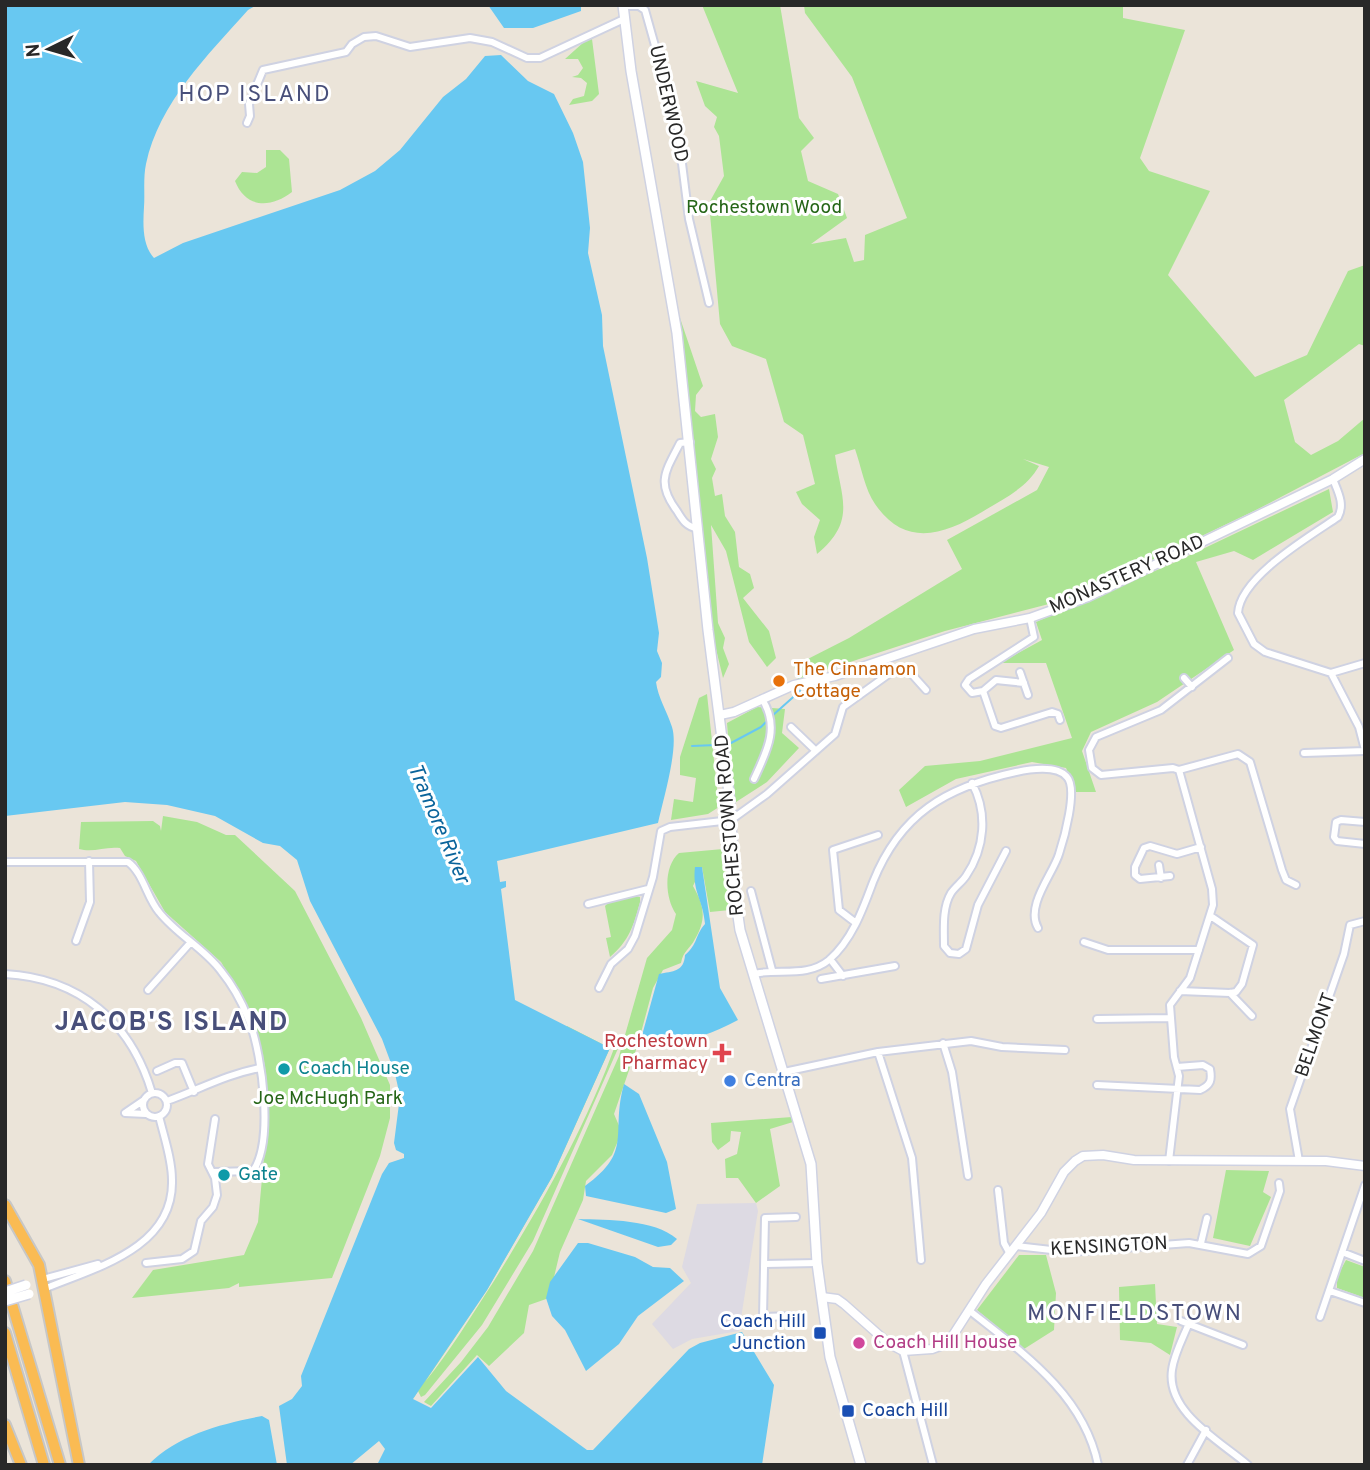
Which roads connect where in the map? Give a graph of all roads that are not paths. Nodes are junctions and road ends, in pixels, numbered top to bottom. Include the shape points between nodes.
1 (623, 6) edge
2 (624, 19) junction
3 (247, 124) dead end
4 (709, 303) dead end
5 (690, 442) junction
6 (1365, 459) edge
7 (1333, 479) junction
8 (698, 529) junction
9 (1030, 618) junction
10 (1228, 658) dead end
11 (1365, 663) edge
12 (1020, 672) dead end
13 (1331, 673) junction
14 (1184, 678) dead end
15 (1024, 683) junction
16 (1192, 687) junction
17 (926, 690) dead end
18 (983, 691) junction
19 (1028, 695) dead end
20 (762, 699) junction
21 (720, 715) junction
22 (1060, 720) dead end
23 (791, 727) dead end
24 (816, 751) junction
25 (1365, 751) edge
26 (1304, 753) dead end
27 (1179, 770) junction
28 (754, 779) dead end
29 (972, 783) junction
30 (731, 820) junction
31 (1365, 822) edge
32 (878, 835) dead end
33 (1365, 844) edge
34 (1201, 847) junction
35 (1006, 851) dead end
36 (89, 861) junction
37 (5, 862) edge
38 (1159, 865) dead end
39 (1170, 876) dead end
40 (1161, 878) junction
41 (1296, 885) dead end
42 (648, 889) junction
43 (751, 891) dead end
44 (588, 904) dead end
45 (1212, 917) junction
46 (1365, 921) edge
47 (856, 923) junction
48 (1038, 928) dead end
49 (76, 941) dead end
50 (1084, 942) dead end
51 (191, 943) junction
52 (1199, 950) junction
53 (830, 959) junction
54 (895, 966) dead end
55 (772, 970) junction
56 (5, 974) edge
57 (753, 974) junction
58 (843, 976) junction
59 (821, 979) dead end
60 (599, 988) dead end
61 (148, 990) dead end
62 (1180, 991) junction
63 (1230, 993) junction
64 (1252, 1016) dead end
65 (1170, 1018) junction
66 (1097, 1019) dead end
67 (943, 1043) junction
68 (1065, 1049) dead end
69 (878, 1052) junction
70 (1177, 1067) junction
71 (260, 1068) junction
72 (157, 1071) dead end
73 (784, 1072) junction
74 (1097, 1085) dead end
75 (1178, 1087) junction
76 (194, 1092) junction
77 (152, 1093) junction
78 (144, 1100) junction
79 (167, 1101) junction
80 (146, 1114) junction
81 (159, 1116) junction
82 (215, 1119) dead end
83 (1170, 1160) junction
84 (1299, 1161) junction
85 (1365, 1166) edge
86 (213, 1172) junction
87 (968, 1176) dead end
88 (1279, 1183) dead end
89 (1365, 1185) edge
90 (998, 1190) dead end
91 (5, 1205) edge
92 (796, 1217) dead end
93 (1207, 1218) dead end
94 (1201, 1243) junction
95 (1013, 1250) junction
96 (1342, 1252) junction
97 (921, 1260) dead end
98 (1365, 1261) edge
99 (817, 1262) junction
100 (146, 1263) dead end
101 (765, 1264) junction
102 (5, 1281) edge
103 (43, 1284) junction
104 (27, 1289) junction
105 (1329, 1291) junction
106 (5, 1292) edge
107 (822, 1297) junction
108 (5, 1301) edge
109 (1365, 1303) edge
110 (970, 1311) junction
111 (793, 1316) dead end
112 (1320, 1317) dead end
113 (1181, 1321) dead end
114 (1189, 1324) junction
115 (5, 1333) edge
116 (1242, 1345) dead end
117 (902, 1351) junction
118 (5, 1425) edge
119 (1206, 1430) junction
120 (21, 1465) edge
121 (44, 1465) edge
122 (60, 1465) edge
123 (79, 1465) edge
124 (861, 1465) edge
125 (933, 1465) edge
126 (1098, 1465) edge
127 (1186, 1465) edge
128 (1248, 1465) edge

1 - 2 main road
1 - 4 street, UNDERWOOD via 645,10 672,102 689,219
2 - 3 street via 540,58 527,58 478,39 410,47 376,36 364,37 346,52 263,70 249,104
2 - 5 main road via 659,214
5 - 8 main road
5 - 8 street via 680,443 663,477 665,496 688,527
6 - 7 street, MONASTERY ROAD
7 - 9 street, MONASTERY ROAD via 1088,597
7 - 13 street via 1341,499 1338,517 1273,560 1242,598 1238,612 1258,648
8 - 21 main road, ROCHESTOWN ROAD
9 - 18 street via 1034,637 969,679 967,690
9 - 20 street, MONASTERY ROAD via 974,629
10 - 16 street
11 - 13 street
12 - 15 street
13 - 25 street via 1359,727
14 - 16 street
15 - 18 street via 996,680
15 - 19 street
16 - 27 street via 1161,710 1096,737 1089,750 1092,768 1101,775
17 - 24 street via 908,670 893,671 843,707 835,734
18 - 22 street via 995,726 1052,712
20 - 21 street, MONASTERY ROAD
20 - 28 street via 770,712 771,743
21 - 30 main road, ROCHESTOWN ROAD
23 - 24 street
24 - 30 street
25 - 26 street
27 - 34 street
27 - 41 street via 1245,756 1282,870 1286,880
29 - 35 street via 983,828 973,863 951,893 945,911 944,946 950,953 966,950 978,905
29 - 47 street via 936,801 894,840
29 - 48 street via 1032,769 1060,772 1068,778 1073,790 1059,855 1035,909
30 - 42 street via 663,830
30 - 57 main road, ROCHESTOWN ROAD via 736,902
31 - 33 street via 1336,822 1334,837
32 - 47 street via 833,850 839,910
34 - 40 street via 1177,854 1144,848 1135,875
34 - 45 street via 1212,889
36 - 37 street
36 - 49 street via 90,902
36 - 51 street via 132,864 159,912
38 - 40 street
39 - 40 street
42 - 44 street
42 - 60 street via 632,943 611,964
43 - 55 street
45 - 52 street
45 - 63 street via 1253,945 1242,984
46 - 84 street, BELMONT via 1350,925 1345,954 1290,1109
47 - 53 street
50 - 52 street via 1108,950
51 - 61 street
51 - 71 street via 209,957 236,992 250,1023
52 - 62 street via 1190,978
53 - 55 street via 802,972
53 - 58 street
54 - 58 street
55 - 57 street
56 - 77 street via 58,984 95,1003 124,1032
57 - 73 main road, ROCHESTOWN ROAD
58 - 59 street
62 - 63 street
62 - 65 street via 1170,1005
63 - 64 street
65 - 66 street
65 - 70 street
67 - 68 street
67 - 69 street
67 - 87 street
69 - 73 street
69 - 97 street via 912,1158
70 - 75 street
70 - 75 street via 1203,1065 1210,1069 1212,1079 1200,1090
71 - 76 street via 232,1074
71 - 86 street via 263,1119 258,1161 253,1171
72 - 76 street via 182,1063
73 - 99 main road, ROCHESTOWN ROAD via 811,1164
74 - 75 street
75 - 83 street
76 - 79 street
77 - 78 street
77 - 79 street
78 - 80 street
78 - 80 street via 125,1113
79 - 81 street via 166,1111
80 - 81 street
81 - 103 street via 172,1171 168,1206 148,1237 117,1259
82 - 86 street via 208,1160
83 - 84 street
83 - 95 street via 1091,1155 1074,1161
84 - 85 street
86 - 100 street via 215,1201 201,1220 194,1251 182,1259
88 - 94 street, KENSINGTON via 1261,1246 1255,1252
89 - 96 street
90 - 95 street via 1004,1243
91 - 103 highway via 39,1265
92 - 101 street via 765,1218
93 - 94 street
94 - 95 street, KENSINGTON via 1069,1252
95 - 110 street
96 - 98 street
96 - 105 street
99 - 101 street
99 - 107 main road, ROCHESTOWN ROAD
101 - 111 street via 763,1317
102 - 122 highway
103 - 104 main road
103 - 123 highway
104 - 106 main road, bridge
104 - 108 main road, bridge
105 - 109 street
105 - 112 street
107 - 117 street via 844,1304
107 - 124 main road, ROCHESTOWN ROAD via 830,1357
110 - 117 street via 948,1343
110 - 126 street via 1030,1359 1066,1396 1085,1423
113 - 114 street
114 - 116 street
114 - 119 street via 1171,1383 1175,1399
115 - 121 highway
117 - 125 street
118 - 120 highway
119 - 127 street
119 - 128 street

